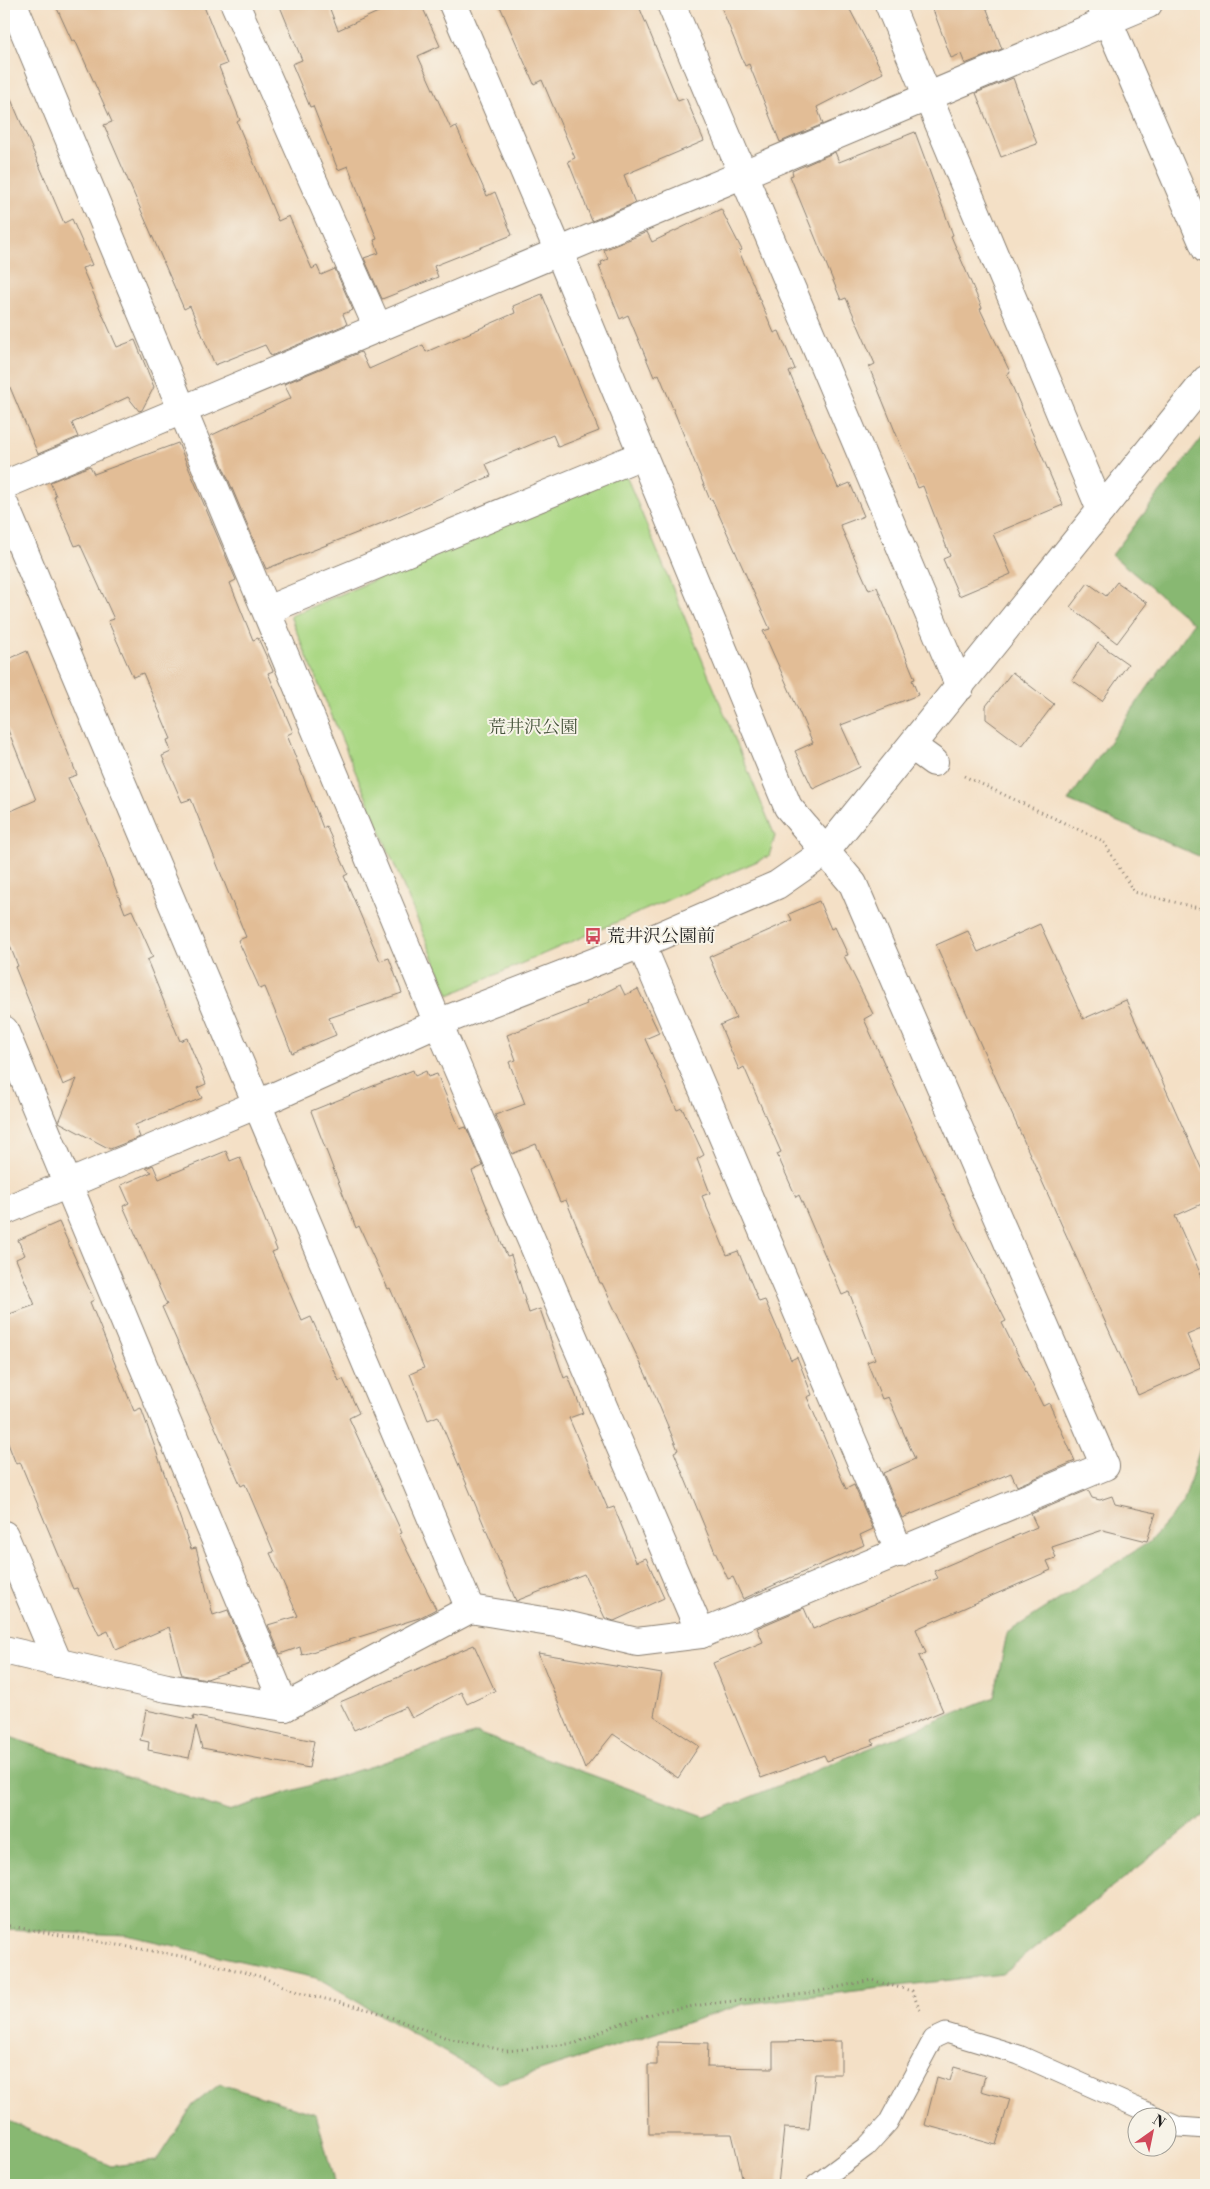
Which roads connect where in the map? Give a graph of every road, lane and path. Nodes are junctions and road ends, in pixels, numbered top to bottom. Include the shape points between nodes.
1 (13, 4) edge
2 (235, 4) edge
3 (452, 4) edge
4 (672, 4) edge
5 (889, 4) edge
6 (1148, 4) edge
7 (1104, 12) edge
8 (928, 97) junction
9 (743, 174) junction
10 (1206, 249) edge
11 (559, 252) junction
12 (378, 328) junction
13 (1206, 380) edge
14 (184, 409) junction
15 (642, 455) junction
16 (4, 485) edge
17 (4, 504) edge
18 (1101, 510) junction
19 (267, 610) junction
20 (960, 687) junction
21 (912, 746) junction
22 (934, 762) joint
23 (826, 851) junction
24 (1206, 910) edge
25 (641, 944) junction
26 (438, 1023) junction
27 (4, 1030) edge
28 (258, 1104) junction
29 (69, 1183) junction
30 (4, 1211) edge
31 (4, 1535) edge
32 (900, 1553) junction
33 (470, 1609) junction
34 (701, 1634) junction
35 (4, 1650) edge
36 (58, 1663) junction
37 (285, 1707) junction
38 (4, 1925) edge
39 (932, 2039) junction
40 (1134, 2106) edge
41 (1178, 2127) edge
42 (1206, 2129) edge
43 (815, 2185) edge

1 - 14 street
2 - 12 street
3 - 11 street
4 - 9 street
5 - 8 street
6 - 7 street
7 - 8 street
7 - 10 street
8 - 9 street
8 - 18 street
9 - 11 street
9 - 20 street
11 - 12 street
11 - 15 street
12 - 14 street
13 - 18 street
14 - 16 street
14 - 19 street
15 - 19 street
15 - 23 street via 788,807
17 - 28 street
18 - 20 street
19 - 26 street
20 - 21 street
21 - 22 street
21 - 23 street
22 - 24 path via 1103,841 1134,892
23 - 25 street via 777,885
23 - 32 street via 853,884 1105,1466
25 - 26 street
25 - 32 street
26 - 28 street
26 - 34 street
27 - 29 street
28 - 29 street
28 - 33 street
29 - 30 street
29 - 37 street
31 - 36 street
32 - 34 street
33 - 34 street via 562,1624 637,1642
33 - 37 street
35 - 36 street
36 - 37 street via 167,1688
38 - 39 path via 186,1957 262,1978 297,1992 374,2011 447,2038 507,2051 576,2043 616,2025 662,2011 806,1994 871,1980 912,1991
39 - 40 lane via 946,2033 1019,2055
39 - 43 lane via 888,2123 866,2147
41 - 42 lane

